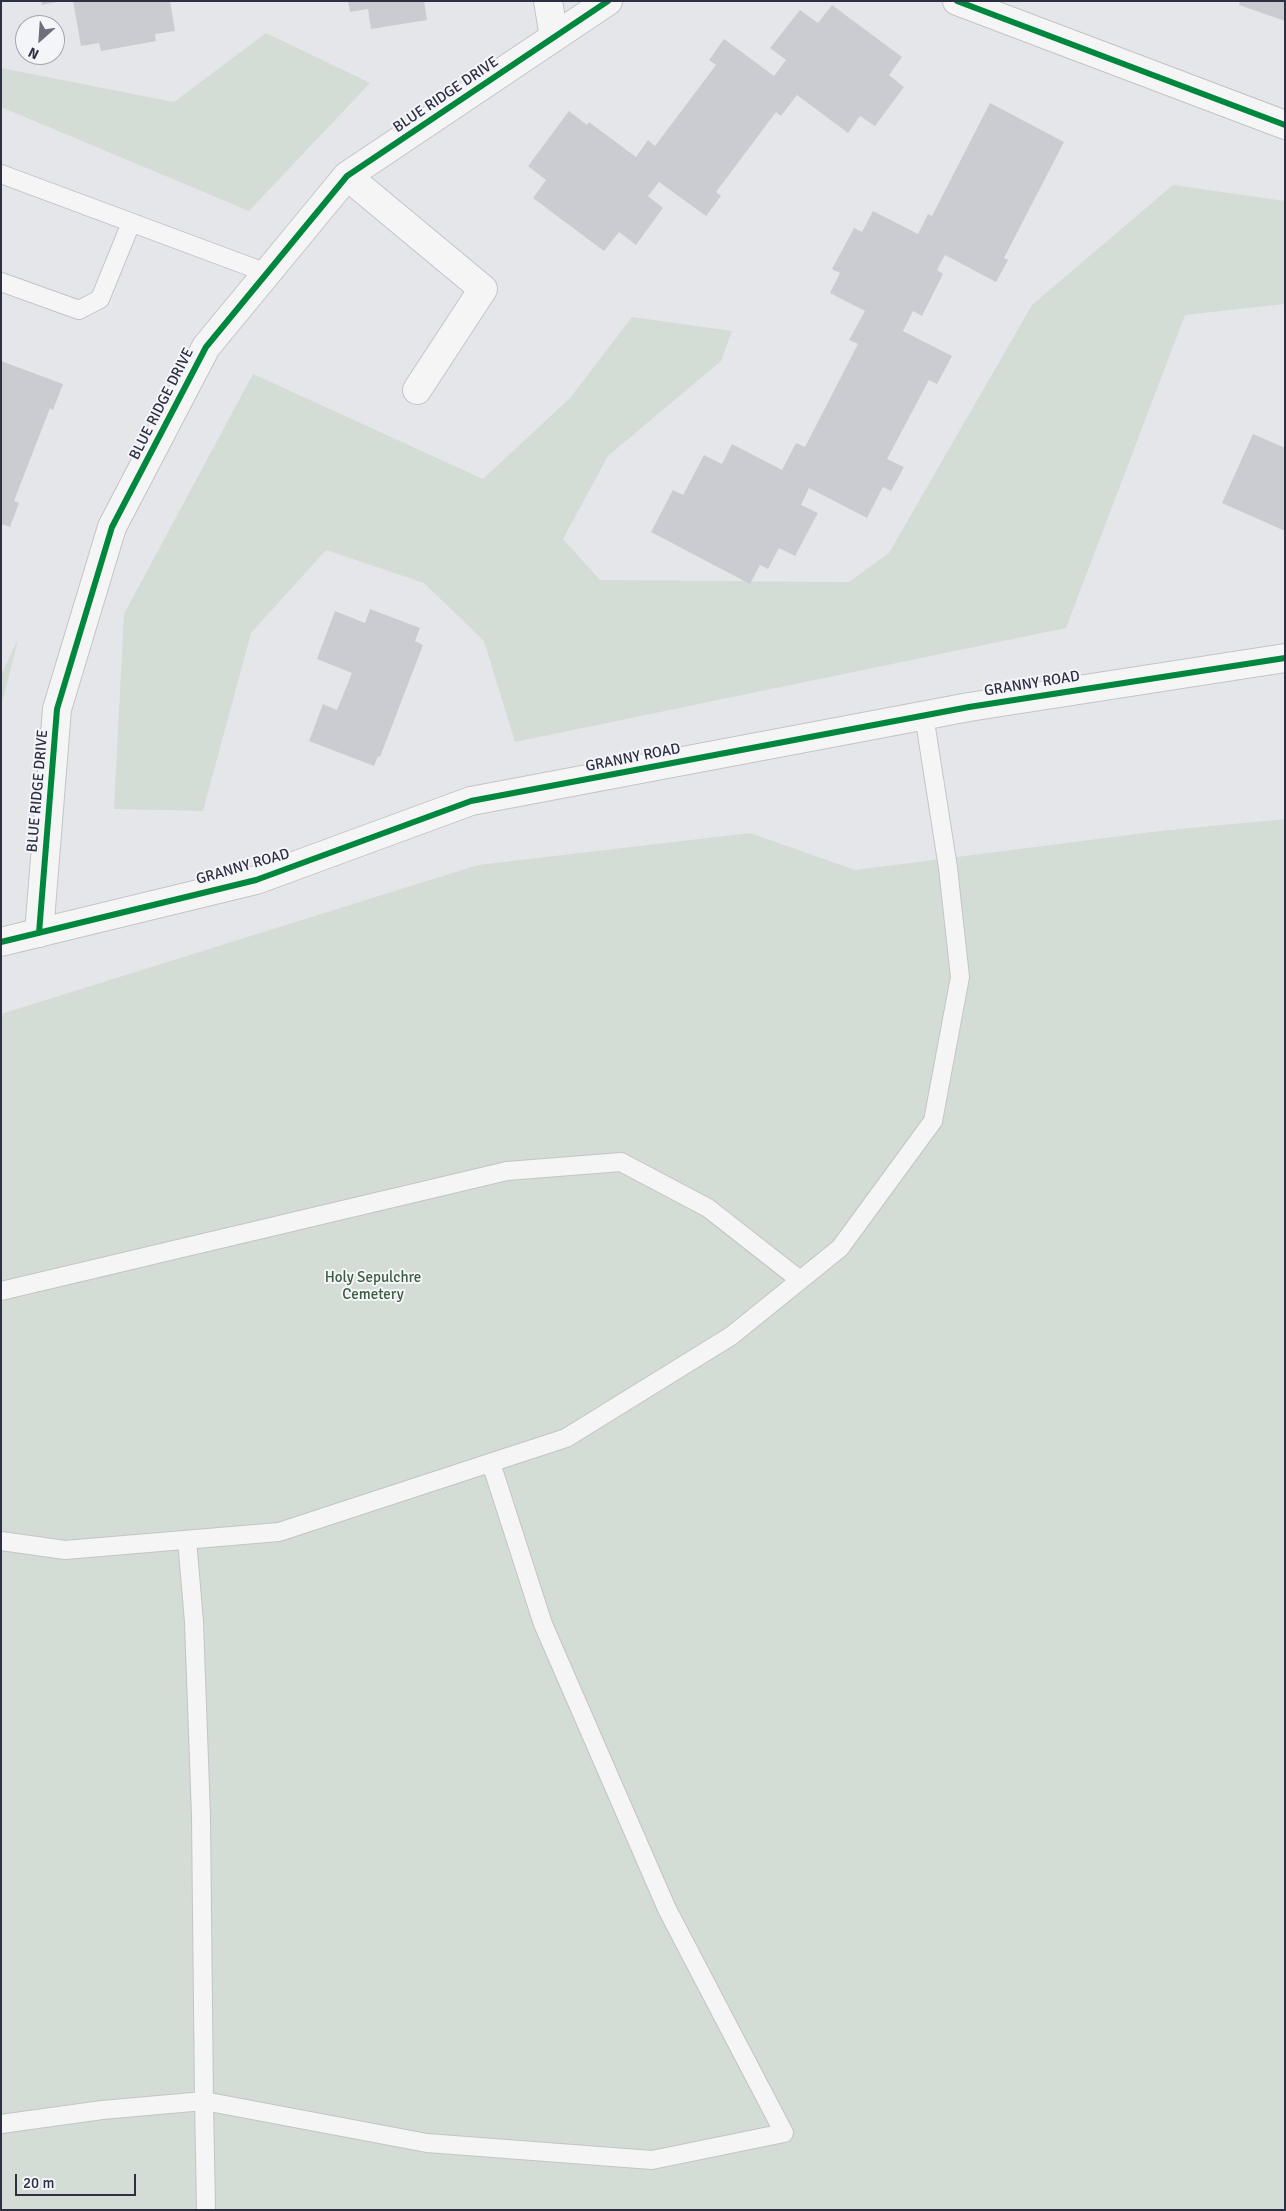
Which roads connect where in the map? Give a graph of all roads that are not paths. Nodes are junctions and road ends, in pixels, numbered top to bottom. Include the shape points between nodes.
1 (548, 1) edge
2 (608, 1) edge
3 (957, 1) edge
4 (554, 37) junction
5 (1285, 126) edge
6 (1, 174) edge
7 (348, 176) junction
8 (131, 223) junction
9 (267, 273) junction
10 (1, 282) edge
11 (417, 390) dead end
12 (1285, 658) edge
13 (924, 715) junction
14 (38, 933) junction
15 (1, 942) edge
16 (800, 1280) junction
17 (1, 1291) edge
18 (491, 1463) junction
19 (187, 1540) junction
20 (1, 1541) edge
21 (204, 2101) junction
22 (1, 2124) edge
23 (206, 2210) edge

1 - 4 street
2 - 4 street, BLUE RIDGE DRIVE
3 - 5 street
4 - 7 street, BLUE RIDGE DRIVE
6 - 8 lane
7 - 9 street, BLUE RIDGE DRIVE
7 - 11 street via 483,289
8 - 9 lane
8 - 10 lane via 100,299 79,310
9 - 14 street, BLUE RIDGE DRIVE via 206,347 112,527 57,709
12 - 13 street, GRANNY ROAD
13 - 14 street, GRANNY ROAD via 471,801 256,880
13 - 16 lane via 948,868 960,977 933,1121 840,1248
14 - 15 street, GRANNY ROAD
16 - 17 lane via 708,1208 621,1162 507,1171
16 - 18 lane via 731,1336 566,1438
18 - 19 lane via 279,1532
18 - 21 lane via 547,1633 667,1910 784,2133 652,2160 427,2143
19 - 20 lane via 65,1550
19 - 21 lane via 194,1622 201,1816
21 - 22 lane via 102,2110
21 - 23 lane

